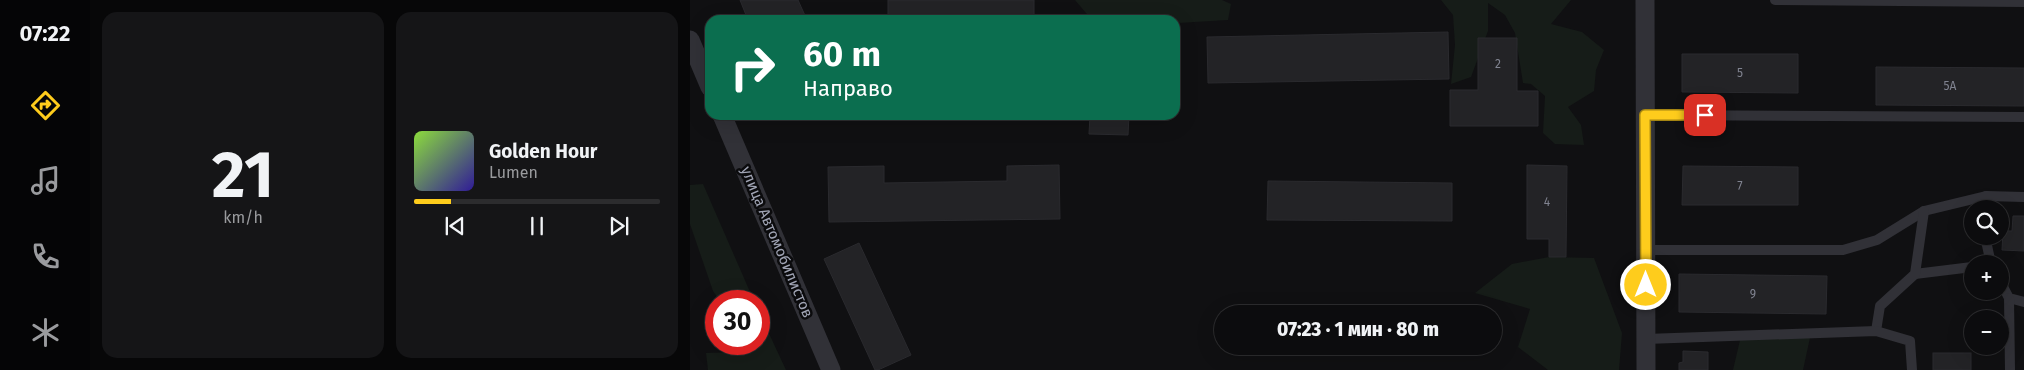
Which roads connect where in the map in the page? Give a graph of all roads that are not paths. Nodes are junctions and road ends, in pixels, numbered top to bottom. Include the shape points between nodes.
1 (1645, 0) edge
2 (1775, 0) edge
3 (2024, 2) edge
4 (690, 40) edge
5 (705, 75) edge
6 (1645, 115) junction
7 (2024, 117) edge
8 (724, 120) edge
9 (1986, 196) junction
10 (2024, 196) edge
11 (1986, 200) edge
12 (1924, 211) junction
13 (1646, 250) junction
14 (1964, 268) edge
15 (1915, 274) junction
16 (2009, 298) joint
17 (2024, 302) edge
18 (1876, 331) junction
19 (1646, 339) junction
20 (832, 370) edge
21 (1646, 370) edge
22 (1912, 370) edge
23 (2010, 370) edge

1 - 6 street
2 - 3 lane
4 - 5 street
6 - 7 lane
6 - 13 street
8 - 20 street, улица Автомобилистов
9 - 10 lane
9 - 11 lane
9 - 12 lane
12 - 13 lane via 1878,240 1843,250
12 - 15 lane
13 - 19 street
14 - 15 lane
15 - 18 lane via 1880,306
16 - 17 lane
16 - 23 lane
18 - 19 lane
18 - 22 lane via 1910,341
19 - 21 street

